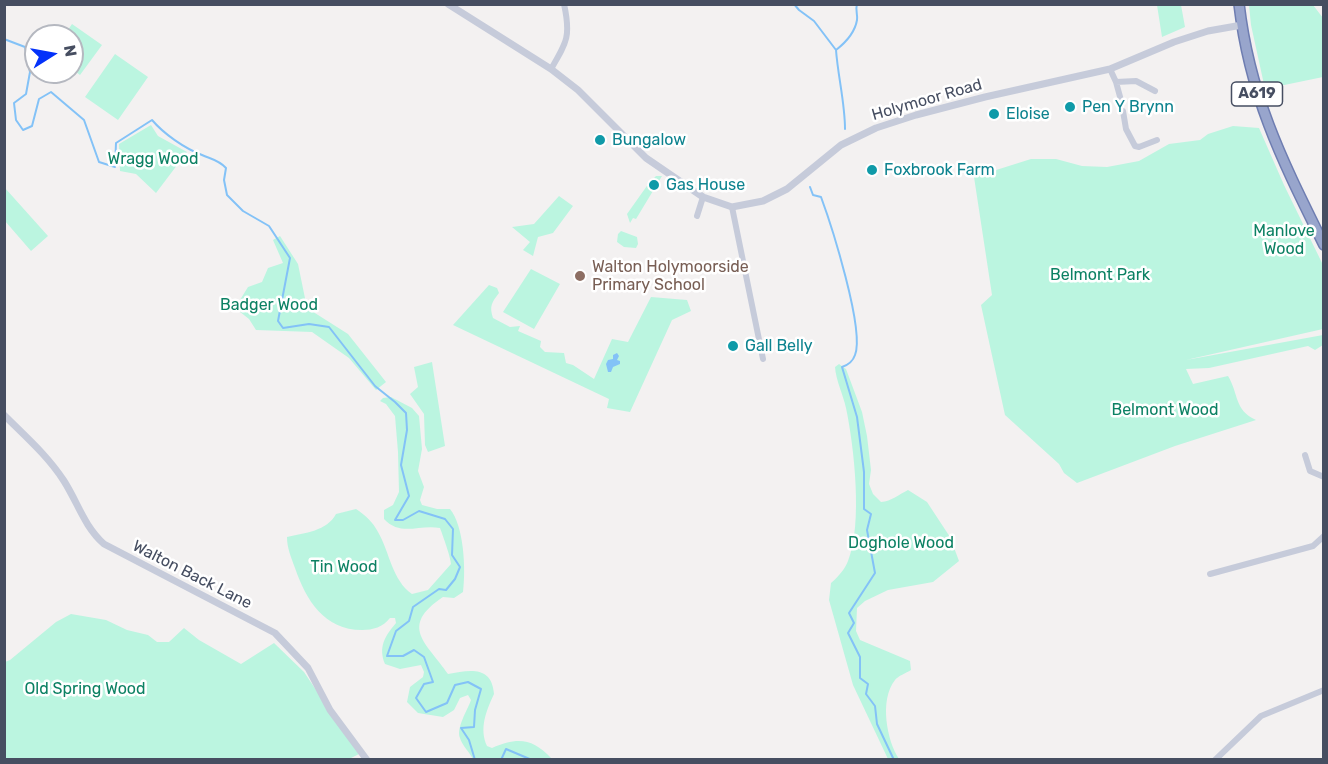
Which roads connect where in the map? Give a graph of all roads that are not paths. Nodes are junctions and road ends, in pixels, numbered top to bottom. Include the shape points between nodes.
1 (448, 4) edge
2 (564, 4) edge
3 (1239, 4) edge
4 (1242, 25) junction
5 (550, 69) junction
6 (1110, 69) junction
7 (1116, 82) junction
8 (1155, 92) dead end
9 (1157, 141) dead end
10 (703, 197) junction
11 (732, 207) junction
12 (697, 216) dead end
13 (1323, 245) edge
14 (763, 358) dead end
15 (4, 415) edge
16 (1305, 454) dead end
17 (1323, 477) edge
18 (1323, 536) edge
19 (1210, 574) dead end
20 (1323, 690) edge
21 (367, 759) edge
22 (1215, 759) edge

1 - 5 street, Holymoor Road
2 - 5 street via 568,39
3 - 4 highway, A619
4 - 6 street, Holymoor Road via 1174,42
4 - 13 highway, A619 via 1266,122
5 - 10 street, Holymoor Road via 578,90 646,158
6 - 7 street
6 - 11 street, Holymoor Road via 973,100 876,128 841,145 787,189 763,201
7 - 8 street via 1136,81
7 - 9 street via 1126,129 1135,146
10 - 11 street, Holymoor Road
10 - 12 street
11 - 14 street
15 - 21 street, Walton Back Lane via 46,457 93,534 104,543 275,633 308,668 330,710
16 - 17 street via 1310,471
18 - 19 street via 1312,546
20 - 22 street via 1261,716

